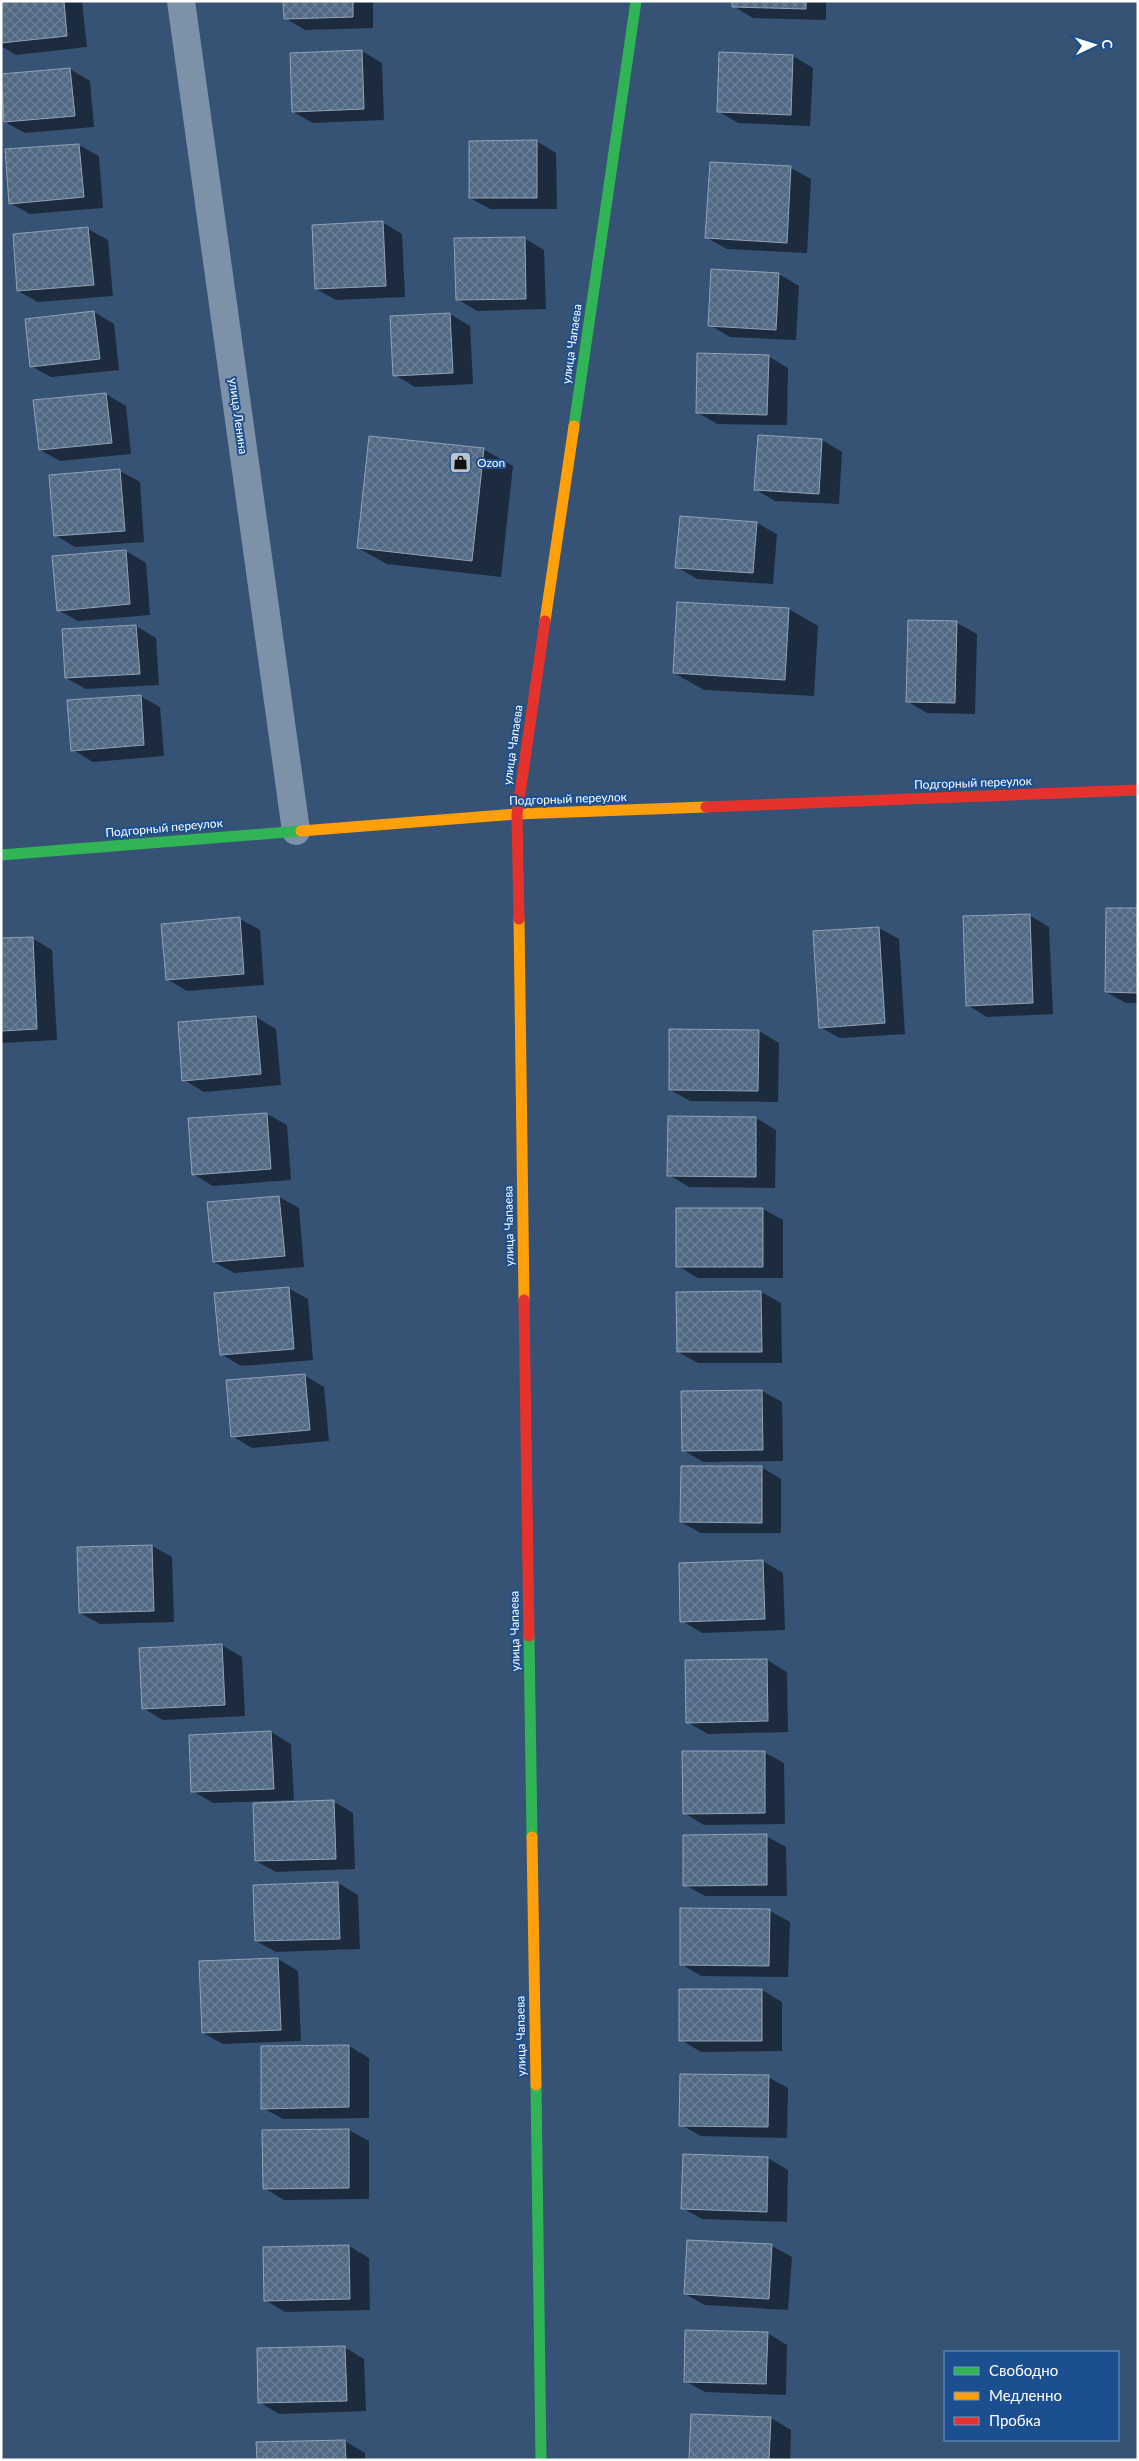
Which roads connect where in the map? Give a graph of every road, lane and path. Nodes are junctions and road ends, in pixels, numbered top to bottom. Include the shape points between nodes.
1 (181, 1) edge
2 (636, 1) edge
3 (1138, 790) edge
4 (517, 814) junction
5 (296, 831) junction
6 (1, 855) edge
7 (541, 2460) edge

1 - 5 street, улица Ленина
2 - 4 street, улица Чапаева
3 - 4 street, Подгорный переулок
4 - 5 street, Подгорный переулок
4 - 7 street, улица Чапаева
5 - 6 street, Подгорный переулок

